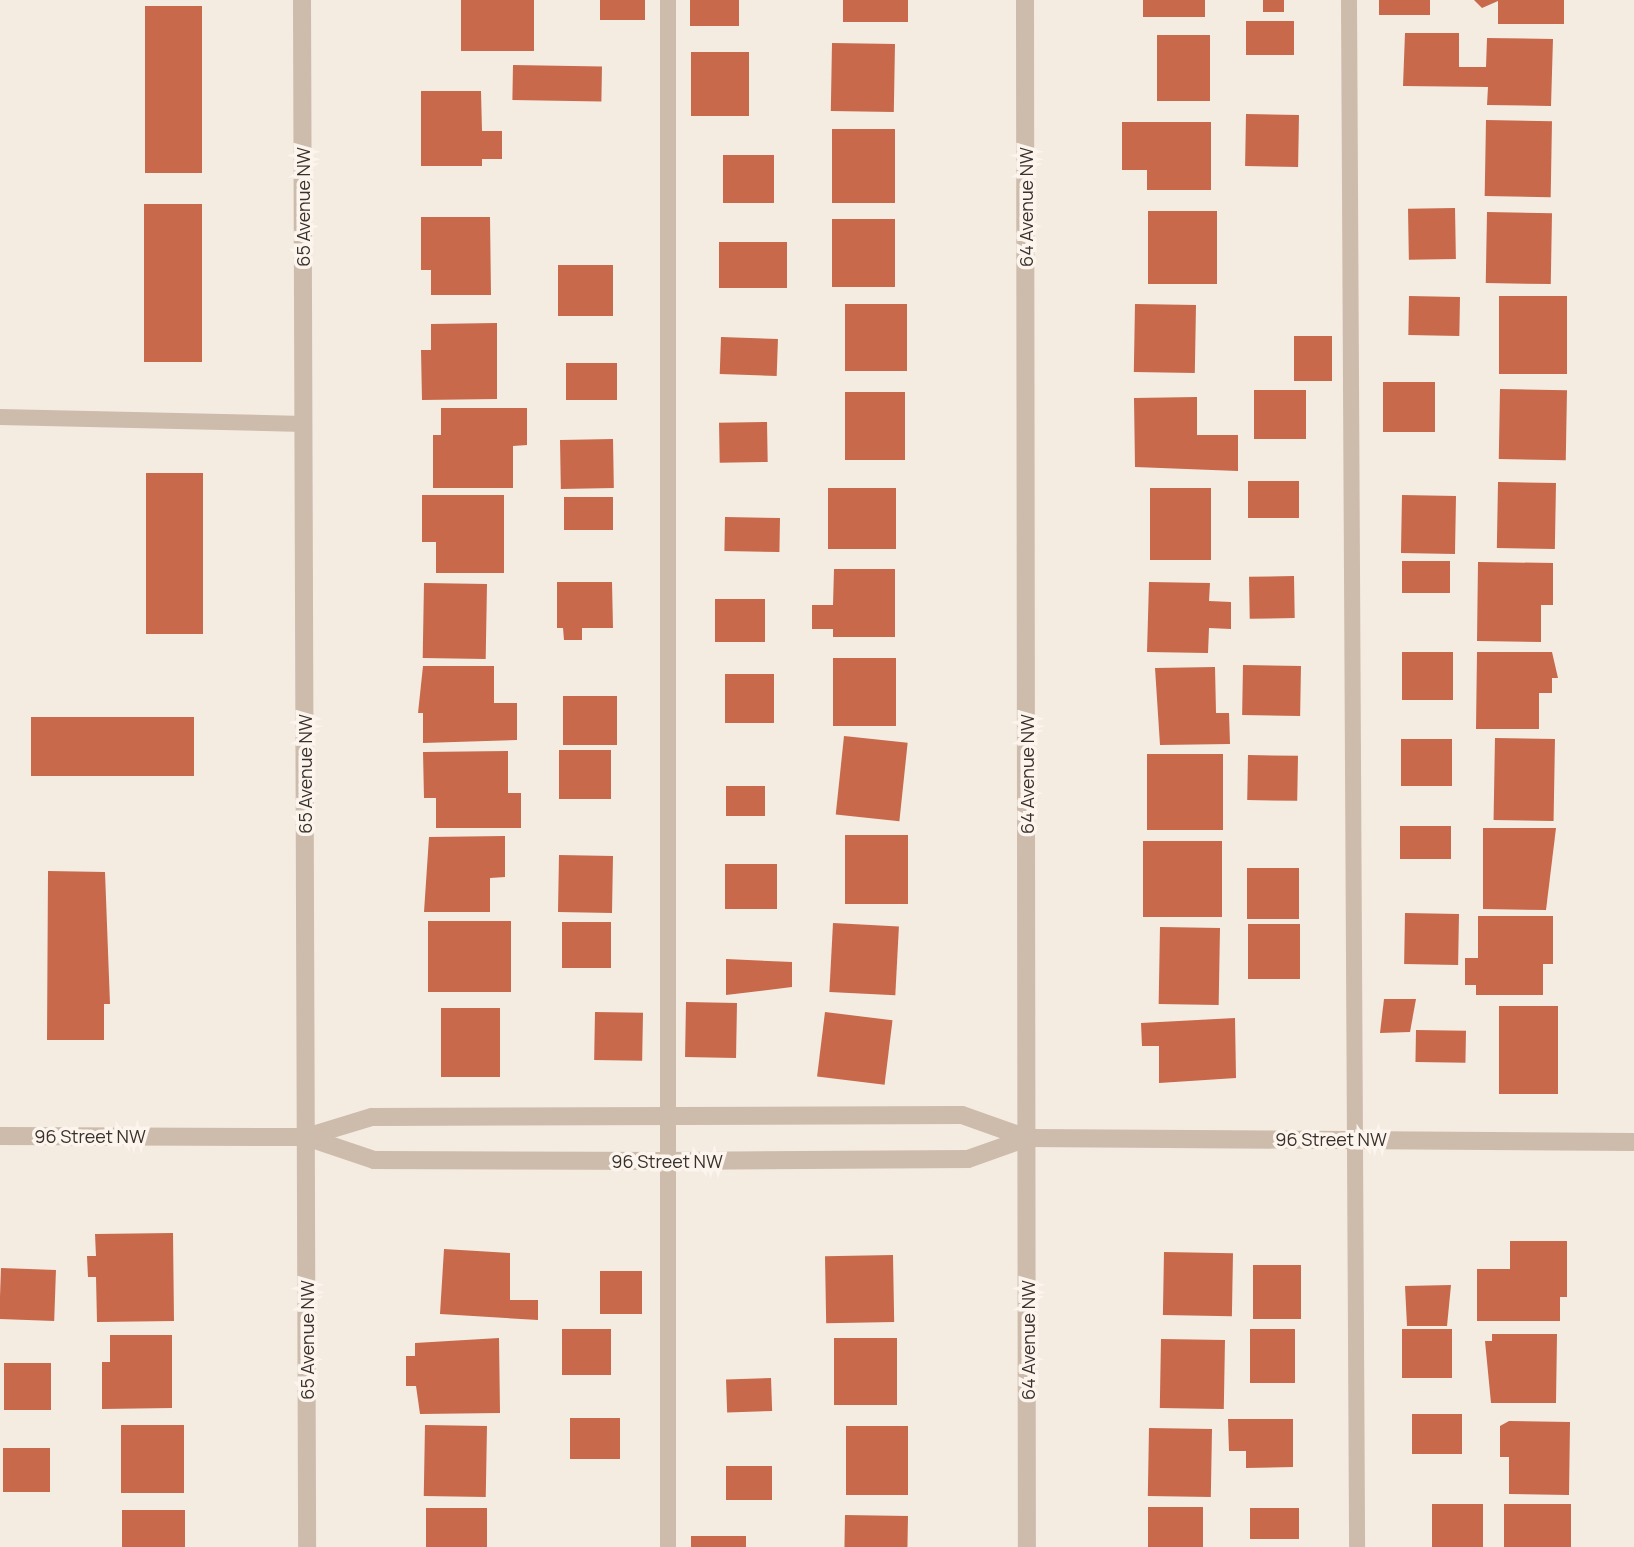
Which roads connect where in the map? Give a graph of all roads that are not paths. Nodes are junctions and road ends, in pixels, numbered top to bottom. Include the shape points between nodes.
1 (302, 0) edge
2 (668, 0) edge
3 (1025, 0) edge
4 (1349, 0) edge
5 (0, 417) edge
6 (304, 424) junction
7 (666, 1115) junction
8 (0, 1136) edge
9 (306, 1137) junction
10 (1027, 1138) junction
11 (1357, 1139) junction
12 (1634, 1142) edge
13 (666, 1161) junction
14 (307, 1547) edge
15 (668, 1547) edge
16 (1027, 1547) edge
17 (1357, 1547) edge

1 - 6 street, 65 Avenue NW
2 - 7 lane
3 - 10 street, 64 Avenue NW
4 - 11 lane
5 - 6 lane
6 - 9 street, 65 Avenue NW
7 - 9 street, 96 Street NW via 372,1117
7 - 10 street, 96 Street NW via 962,1115
7 - 13 lane
8 - 9 street, 96 Street NW
9 - 13 street, 96 Street NW via 374,1160
9 - 14 street, 65 Avenue NW
10 - 11 street, 96 Street NW
10 - 13 street, 96 Street NW via 968,1159
10 - 16 street, 64 Avenue NW
11 - 12 street, 96 Street NW
11 - 17 lane
13 - 15 lane

